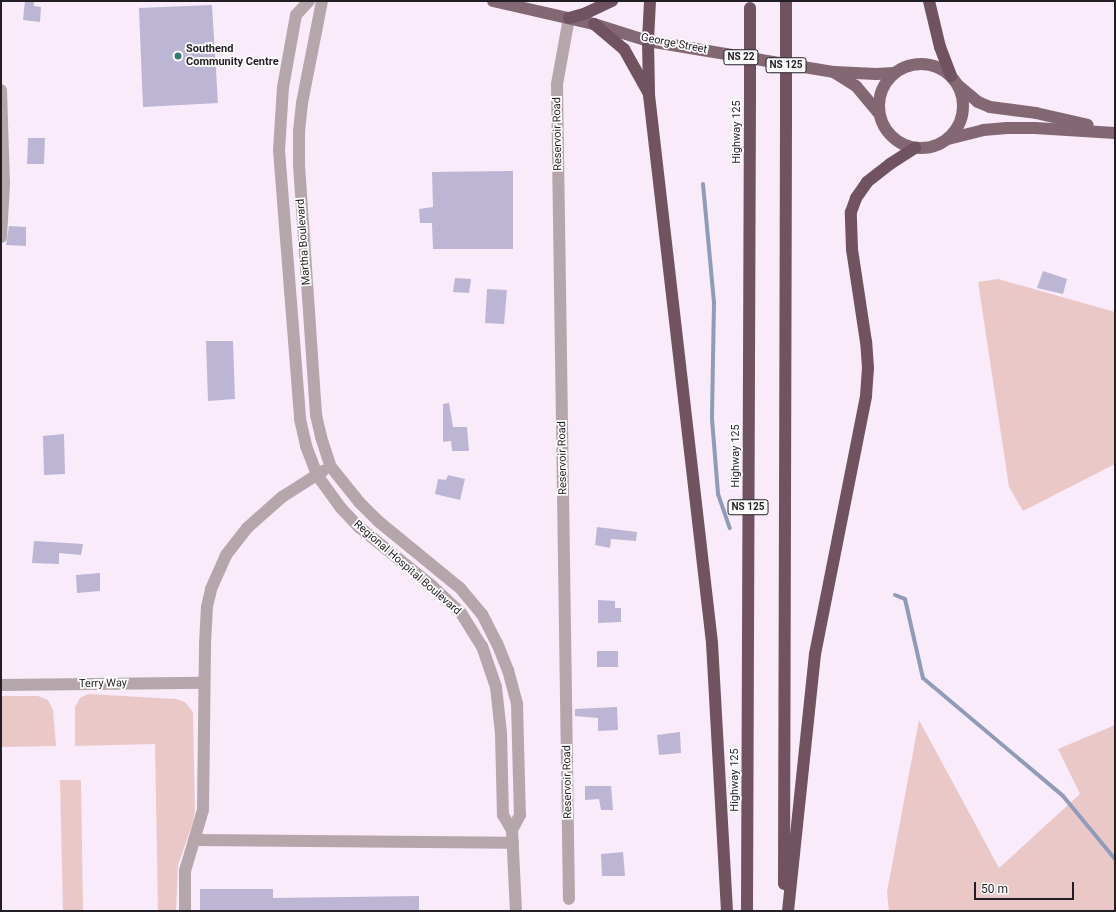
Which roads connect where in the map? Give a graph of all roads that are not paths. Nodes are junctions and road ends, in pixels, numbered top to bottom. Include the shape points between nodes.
1 (294, 1) edge
2 (309, 1) edge
3 (322, 1) edge
4 (493, 1) edge
5 (612, 1) edge
6 (650, 1) edge
7 (786, 1) edge
8 (929, 1) edge
9 (750, 5) edge
10 (296, 15) junction
11 (569, 18) junction
12 (594, 24) junction
13 (648, 41) junction
14 (834, 72) junction
15 (894, 73) junction
16 (955, 81) junction
17 (1, 90) edge
18 (649, 95) junction
19 (878, 112) junction
20 (1115, 132) edge
21 (947, 140) junction
22 (915, 148) junction
23 (1, 237) edge
24 (331, 467) junction
25 (317, 475) junction
26 (204, 683) junction
27 (1, 685) edge
28 (512, 830) junction
29 (194, 840) junction
30 (513, 843) junction
31 (569, 899) dead end
32 (185, 911) edge
33 (516, 911) edge
34 (727, 911) edge
35 (747, 911) edge
36 (784, 911) edge
37 (788, 911) edge

1 - 10 street
2 - 10 street
3 - 24 street, Martha Boulevard via 302,104 299,165 316,415
4 - 11 main road, George Street / NS 22
5 - 11 highway
6 - 13 highway
7 - 36 highway, NS 125, bridge
8 - 16 highway via 940,47
9 - 35 highway, Highway 125 / NS 125, bridge
10 - 25 street, Martha Boulevard via 283,88 280,178 300,419 306,446
11 - 12 main road, George Street / NS 22
11 - 31 street, Reservoir Road via 557,84
12 - 13 main road, George Street / NS 22
12 - 18 highway via 624,49
13 - 14 main road, George Street / NS 22
13 - 18 highway
14 - 15 main road, George Street / NS 22
14 - 19 main road, George Street / NS 22 via 856,86
15 - 16 main road via 905,66 930,64 941,68
15 - 19 main road via 881,90
16 - 20 main road via 970,96 990,107 1036,113
16 - 21 main road via 962,96 963,108 961,120
17 - 23 street via 4,184
18 - 34 highway via 712,643
19 - 22 main road via 887,132 895,140 904,146
20 - 21 main road via 1007,128 983,130
21 - 22 main road via 926,148
22 - 37 highway via 867,182 856,198 851,212 852,249 866,342 866,396 815,654
24 - 25 street
24 - 28 street, Regional Hospital Boulevard via 378,521 460,588 482,614 497,643 508,670 517,704 520,815
25 - 26 street via 282,497 259,516 236,540 226,555 218,571 207,607
25 - 28 street, Regional Hospital Boulevard via 341,508 359,527 461,613 482,646 496,686 501,733 503,815
26 - 27 street, Terry Way
26 - 29 street via 203,810
28 - 30 street, Regional Hospital Boulevard
29 - 30 street
29 - 32 street via 185,871
30 - 33 street, Regional Hospital Boulevard

